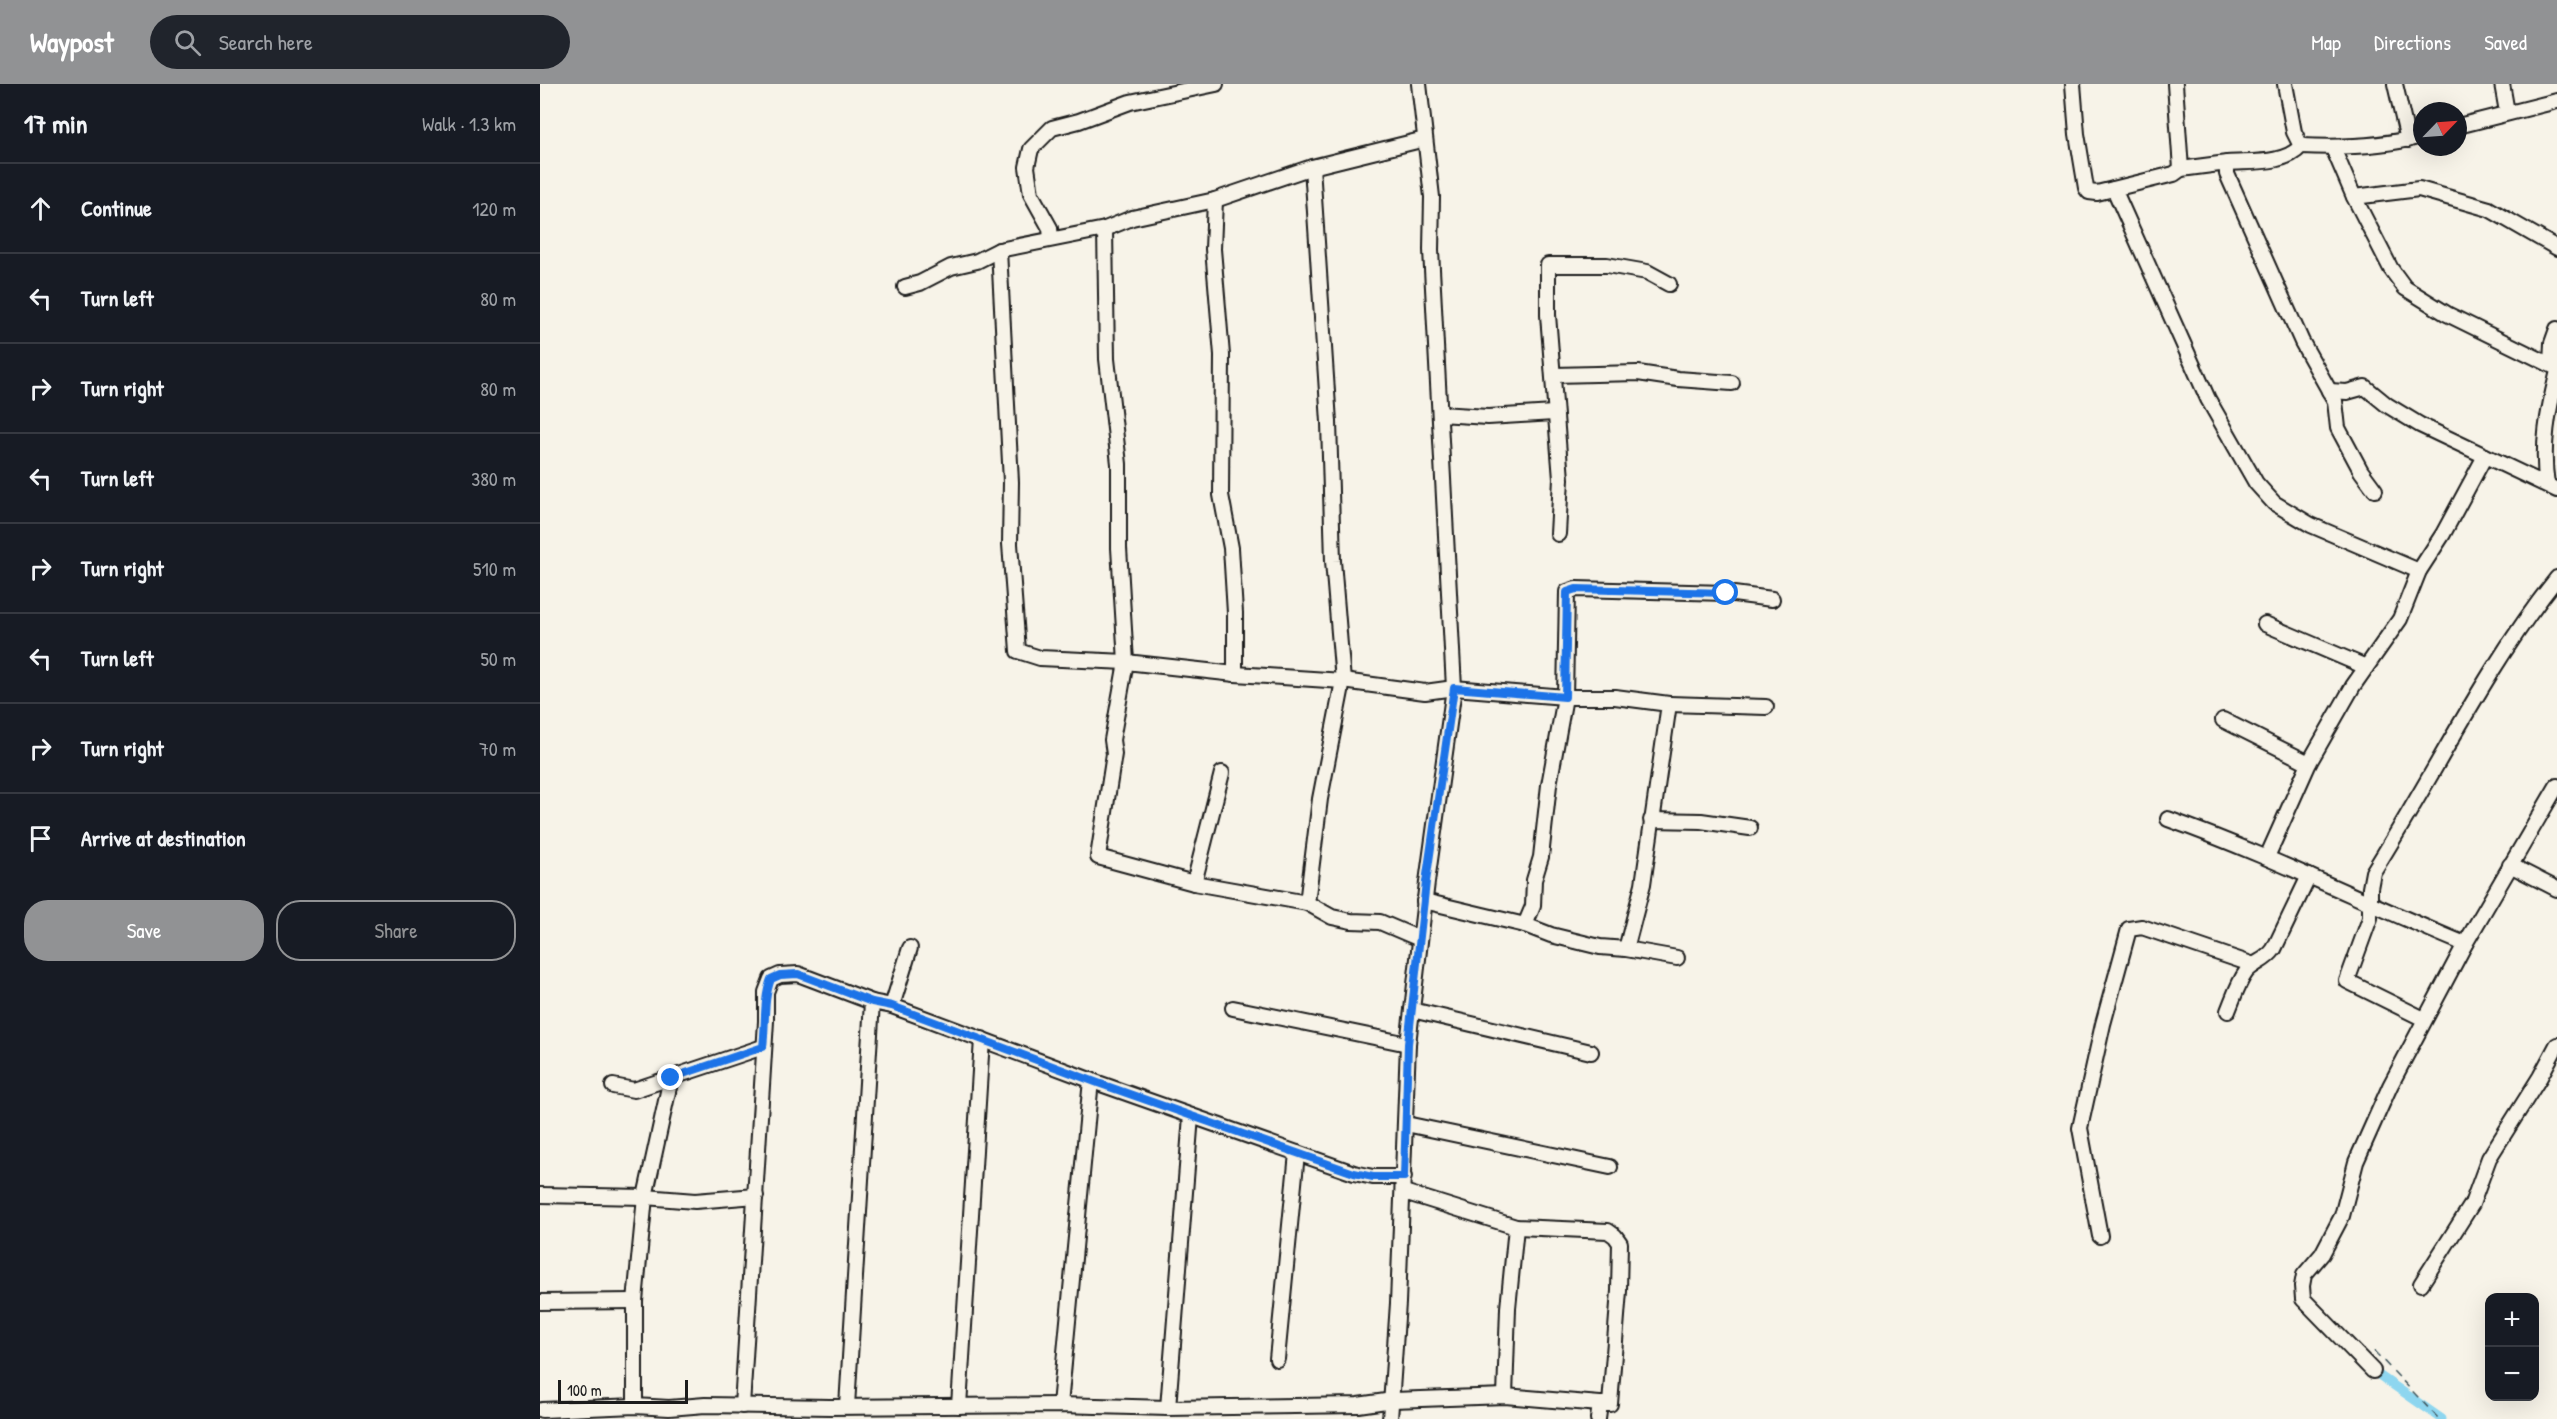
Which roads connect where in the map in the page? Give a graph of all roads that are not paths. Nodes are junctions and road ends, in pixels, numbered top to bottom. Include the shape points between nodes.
1 (1216, 84) edge
2 (1419, 84) edge
3 (2073, 84) edge
4 (2175, 84) edge
5 (2284, 84) edge
6 (2395, 84) edge
7 (2502, 84) edge
8 (2557, 101) edge
9 (2507, 112) junction
10 (2467, 123) edge
11 (1425, 139) junction
12 (2413, 139) edge
13 (2408, 140) junction
14 (2301, 146) junction
15 (2333, 148) junction
16 (2228, 163) junction
17 (1312, 167) junction
18 (2181, 169) junction
19 (2114, 189) junction
20 (2354, 197) junction
21 (1215, 200) junction
22 (1105, 229) junction
23 (1051, 239) junction
24 (2557, 249) edge
25 (999, 250) junction
26 (1669, 284) dead end
27 (904, 287) dead end
28 (2557, 330) edge
29 (2555, 369) edge
30 (1554, 375) junction
31 (1732, 383) dead end
32 (2329, 391) junction
33 (1554, 413) junction
34 (1440, 414) junction
35 (2485, 456) junction
36 (2552, 487) edge
37 (2375, 490) dead end
38 (1558, 534) dead end
39 (2419, 572) junction
40 (2557, 578) edge
41 (1772, 599) dead end
42 (2265, 624) dead end
43 (1126, 662) junction
44 (2367, 667) junction
45 (1235, 674) junction
46 (1343, 681) junction
47 (1454, 688) junction
48 (1565, 697) junction
49 (1669, 704) junction
50 (1766, 707) dead end
51 (2223, 720) dead end
52 (2309, 763) junction
53 (1222, 773) dead end
54 (2557, 786) edge
55 (2168, 819) dead end
56 (1651, 820) junction
57 (1750, 828) dead end
58 (2267, 857) junction
59 (2510, 865) junction
60 (2309, 876) junction
61 (1194, 884) junction
62 (2557, 889) edge
63 (1424, 901) junction
64 (1307, 903) junction
65 (2370, 905) junction
66 (1525, 925) junction
67 (1420, 939) junction
68 (2465, 944) junction
69 (910, 948) dead end
70 (1626, 949) junction
71 (1677, 958) dead end
72 (2254, 965) junction
73 (872, 1002) junction
74 (892, 1006) junction
75 (1233, 1008) dead end
76 (1412, 1010) junction
77 (2228, 1011) dead end
78 (2424, 1020) junction
79 (982, 1039) junction
80 (1408, 1044) junction
81 (2557, 1045) edge
82 (763, 1047) junction
83 (1592, 1052) dead end
84 (671, 1078) junction
85 (1091, 1080) junction
86 (613, 1086) dead end
87 (1191, 1116) junction
88 (1406, 1124) junction
89 (1297, 1153) junction
90 (1611, 1167) dead end
91 (1404, 1177) junction
92 (1404, 1192) junction
93 (540, 1195) edge
94 (756, 1196) junction
95 (645, 1197) junction
96 (1516, 1227) junction
97 (2100, 1236) dead end
98 (2421, 1284) dead end
99 (635, 1301) junction
100 (540, 1302) edge
101 (1277, 1359) dead end
102 (2373, 1371) dead end
103 (1505, 1396) junction
104 (1393, 1400) junction
105 (1600, 1404) junction
106 (1060, 1405) junction
107 (635, 1406) junction
108 (742, 1406) junction
109 (847, 1406) junction
110 (959, 1406) junction
111 (1168, 1408) junction
112 (542, 1410) dead end
113 (669, 1414) edge
114 (1390, 1419) edge
115 (1598, 1419) edge

1 - 23 street via 1130,102 1052,128 1031,149 1027,167 1031,194 1050,228
2 - 11 street
3 - 19 street via 2086,188 2097,193
4 - 18 street
5 - 14 street via 2294,132
6 - 13 street
7 - 9 street
8 - 9 street
9 - 10 street
11 - 17 street
11 - 34 street via 1432,196
12 - 13 street
13 - 15 street
14 - 15 street
14 - 16 street via 2279,159
15 - 20 street
16 - 18 street
16 - 32 street via 2227,174 2302,342
17 - 21 street
17 - 46 street
18 - 19 street
19 - 39 street via 2208,399 2256,483 2274,503 2311,525
20 - 24 street via 2419,189 2489,209
20 - 29 street via 2405,288
21 - 22 street via 1132,218
21 - 45 street via 1213,249 1222,355 1221,495 1231,548
22 - 23 street
22 - 43 street via 1107,359 1119,464
23 - 25 street
25 - 27 street
25 - 43 street via 1018,651 1040,658
26 - 30 street via 1647,272 1607,265 1548,265
28 - 29 street via 2552,343
29 - 36 street via 2544,464
30 - 31 street via 1638,373
30 - 33 street
32 - 35 street via 2347,392 2364,387 2420,425
32 - 37 street via 2335,401 2338,428
33 - 34 street via 1488,417
33 - 38 street via 1561,479
34 - 47 street
35 - 36 street
35 - 39 street
39 - 44 street via 2400,619
40 - 65 street via 2496,667 2373,872
41 - 48 street via 1726,593 1576,589 1567,592
42 - 44 street
43 - 45 street
43 - 61 street via 1098,857
44 - 52 street
45 - 46 street
46 - 47 street via 1425,692
46 - 64 street via 1320,799
47 - 48 street
47 - 63 street
48 - 49 street via 1615,697
48 - 66 street via 1533,906
49 - 50 street
49 - 56 street
51 - 52 street
52 - 58 street
53 - 61 street
54 - 59 street
55 - 58 street
56 - 57 street via 1701,821
56 - 70 street via 1643,884
58 - 60 street
59 - 62 street
59 - 68 street
60 - 65 street
60 - 72 street via 2274,949 2267,959
61 - 64 street
63 - 66 street
63 - 67 street
64 - 67 street via 1332,917 1380,922
65 - 68 street
65 - 78 street via 2370,918 2347,981
66 - 70 street via 1600,947
67 - 76 street
68 - 78 street
69 - 74 street
70 - 71 street
72 - 77 street via 2245,973
72 - 97 street via 2142,927 2129,929 2080,1128
73 - 74 street
73 - 82 street via 798,974 780,975 771,979 766,992
73 - 109 street
74 - 79 street
75 - 80 street
76 - 80 street
76 - 83 street
78 - 102 street via 2356,1162 2342,1216 2322,1254 2306,1271 2302,1286 2303,1299 2310,1308
79 - 85 street
79 - 110 street
80 - 88 street
81 - 98 street via 2489,1158 2472,1204
82 - 84 street
82 - 94 street
84 - 86 street via 634,1090
84 - 95 street
85 - 87 street
85 - 106 street
87 - 89 street
87 - 111 street
88 - 90 street
88 - 91 street
89 - 91 street via 1354,1173
89 - 101 street
91 - 92 street
92 - 96 street
92 - 104 street
93 - 95 street
94 - 95 street via 695,1201
94 - 108 street
95 - 99 street
96 - 103 street
96 - 105 street via 1608,1232 1620,1243 1610,1404
99 - 100 street
99 - 107 street
103 - 104 street
103 - 105 street
104 - 111 street via 1358,1405
104 - 114 street
105 - 115 street
106 - 110 street
106 - 111 street
107 - 112 street
107 - 113 street
108 - 109 street
108 - 113 street
109 - 110 street

